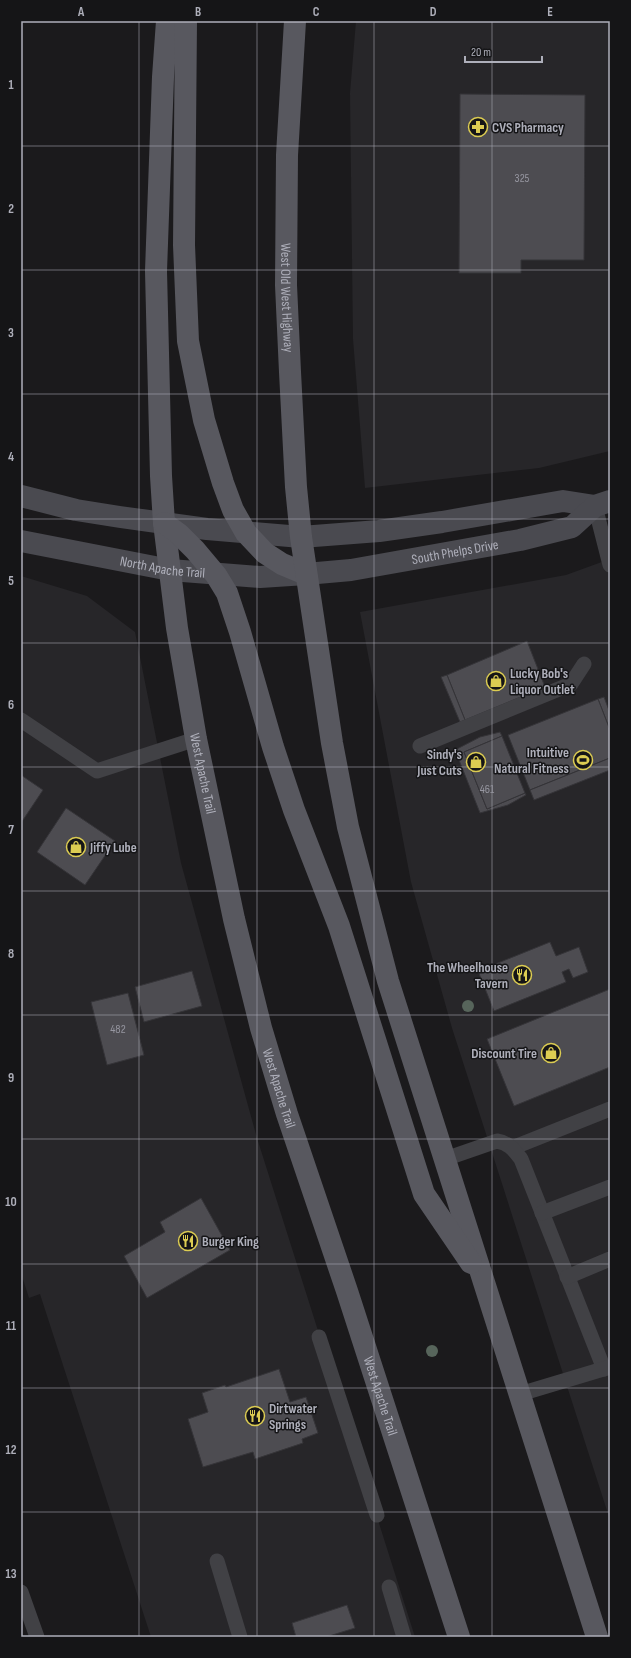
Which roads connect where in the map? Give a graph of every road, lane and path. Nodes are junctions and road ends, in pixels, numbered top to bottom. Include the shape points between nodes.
1 (167, 21) edge
2 (186, 21) edge
3 (295, 21) edge
4 (21, 496) edge
5 (602, 503) edge
6 (164, 523) junction
7 (246, 533) junction
8 (301, 537) junction
9 (21, 541) edge
10 (610, 565) edge
11 (170, 570) junction
12 (306, 574) junction
13 (216, 575) junction
14 (584, 664) dead end
15 (21, 720) edge
16 (196, 739) junction
17 (420, 746) dead end
18 (610, 1109) edge
19 (512, 1148) junction
20 (445, 1159) junction
21 (610, 1187) edge
22 (542, 1213) junction
23 (610, 1259) edge
24 (567, 1277) junction
25 (485, 1283) junction
26 (318, 1337) dead end
27 (607, 1368) edge
28 (520, 1394) junction
29 (377, 1515) dead end
30 (217, 1561) dead end
31 (389, 1587) dead end
32 (21, 1592) edge
33 (37, 1637) edge
34 (240, 1637) edge
35 (404, 1637) edge
36 (459, 1637) edge
37 (597, 1637) edge

1 - 6 main road via 156,271
2 - 7 main road via 184,245 188,341 204,420 220,475
3 - 8 main road, West Old West Highway via 287,155 286,285 296,487
4 - 6 street via 76,510
5 - 8 street via 563,501 426,524
5 - 10 lane
5 - 12 street, South Phelps Drive via 572,527 520,540 350,570
6 - 7 street
6 - 11 main road, West Apache Trail
6 - 13 main road via 184,539
7 - 8 street
7 - 12 main road via 265,553 282,564
8 - 12 main road, West Old West Highway
9 - 11 street, North Apache Trail
11 - 13 street, North Apache Trail
11 - 16 main road, West Apache Trail
12 - 13 street, North Apache Trail via 260,577
12 - 20 main road via 348,827 388,980
13 - 25 main road via 227,593 273,747 338,926 424,1194
14 - 17 lane via 571,684
15 - 16 lane via 97,771
16 - 36 main road, West Apache Trail via 234,918 261,1028
18 - 19 lane
19 - 20 lane via 505,1142 497,1141
19 - 22 lane via 521,1159
20 - 25 main road
21 - 22 lane
22 - 24 lane
23 - 24 lane
24 - 27 lane
25 - 28 main road
26 - 29 lane
27 - 28 lane
28 - 37 main road
30 - 34 lane
31 - 35 lane
32 - 33 lane

